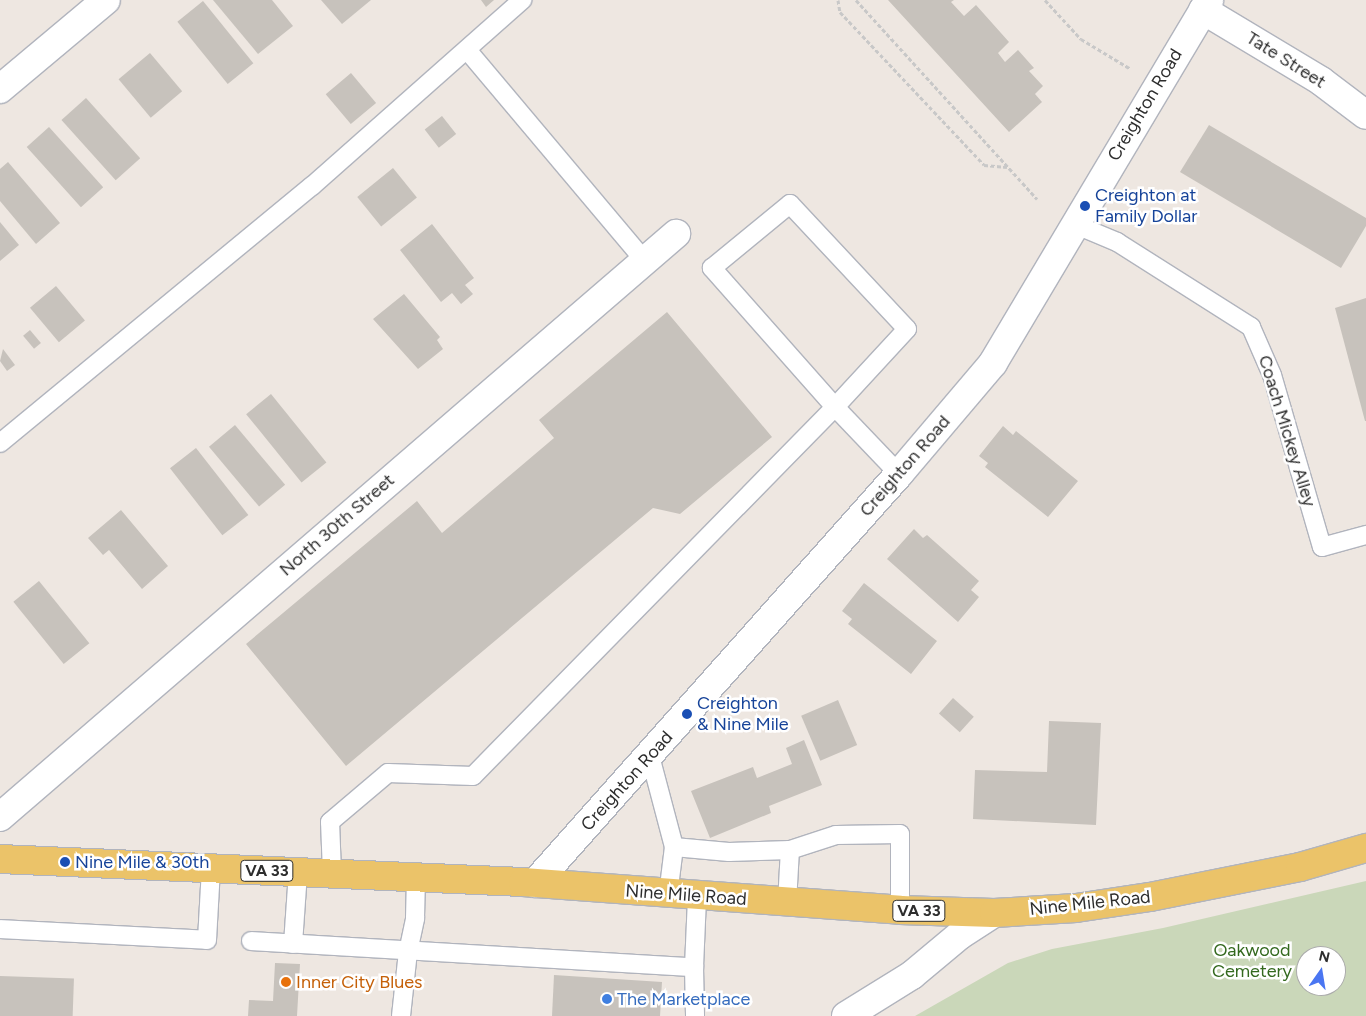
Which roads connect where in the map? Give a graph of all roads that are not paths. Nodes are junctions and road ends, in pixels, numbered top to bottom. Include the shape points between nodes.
1 (106, 0) edge
2 (522, 0) edge
3 (1206, 5) edge
4 (468, 51) junction
5 (0, 89) edge
6 (1366, 115) edge
7 (1074, 224) junction
8 (676, 234) dead end
9 (643, 259) junction
10 (836, 407) junction
11 (0, 443) edge
12 (899, 474) junction
13 (1366, 535) edge
14 (650, 756) junction
15 (0, 817) edge
16 (674, 846) junction
17 (1366, 848) edge
18 (790, 850) junction
19 (0, 859) edge
20 (212, 868) junction
21 (298, 872) junction
22 (332, 874) junction
23 (416, 878) junction
24 (534, 883) junction
25 (668, 895) junction
26 (697, 897) junction
27 (787, 903) junction
28 (900, 910) junction
29 (994, 913) junction
30 (0, 929) edge
31 (251, 941) dead end
32 (293, 944) junction
33 (408, 952) junction
34 (694, 967) junction
35 (401, 1016) edge
36 (696, 1016) edge
37 (846, 1016) edge

1 - 5 street
2 - 4 lane
3 - 6 street, Tate Street via 1321,81
3 - 7 street, Creighton Road
4 - 9 lane
4 - 11 lane via 312,186
7 - 12 street, Creighton Road via 993,363
7 - 13 lane, Coach Mickey Alley via 1117,242 1251,327 1272,375 1322,547
8 - 9 street, North 30th Street
9 - 15 street, North 30th Street
10 - 10 lane via 906,329 790,204 712,268
10 - 12 lane
10 - 22 lane via 473,776 388,773 330,822
12 - 14 street, Creighton Road
14 - 16 lane
14 - 24 street, Creighton Road
16 - 18 lane via 729,852
16 - 25 lane
17 - 29 main road, Nine Mile Road / VA 33 via 1300,867 1150,897 1076,908
18 - 27 lane
18 - 28 lane via 836,835 900,834
19 - 20 main road, Nine Mile Road / VA 33
20 - 21 main road, Nine Mile Road / VA 33
20 - 30 lane via 207,940
21 - 22 main road, Nine Mile Road / VA 33
21 - 32 lane
22 - 23 main road, Nine Mile Road / VA 33
23 - 24 main road, Nine Mile Road / VA 33
23 - 33 lane via 415,918
24 - 25 main road, Nine Mile Road / VA 33
25 - 26 main road, Nine Mile Road / VA 33
26 - 27 main road, Nine Mile Road / VA 33
26 - 34 lane
27 - 28 main road, Nine Mile Road / VA 33
28 - 29 main road, Nine Mile Road / VA 33
29 - 37 street via 960,935 912,975
31 - 32 lane
32 - 33 lane
33 - 34 lane
33 - 35 lane
34 - 36 lane

